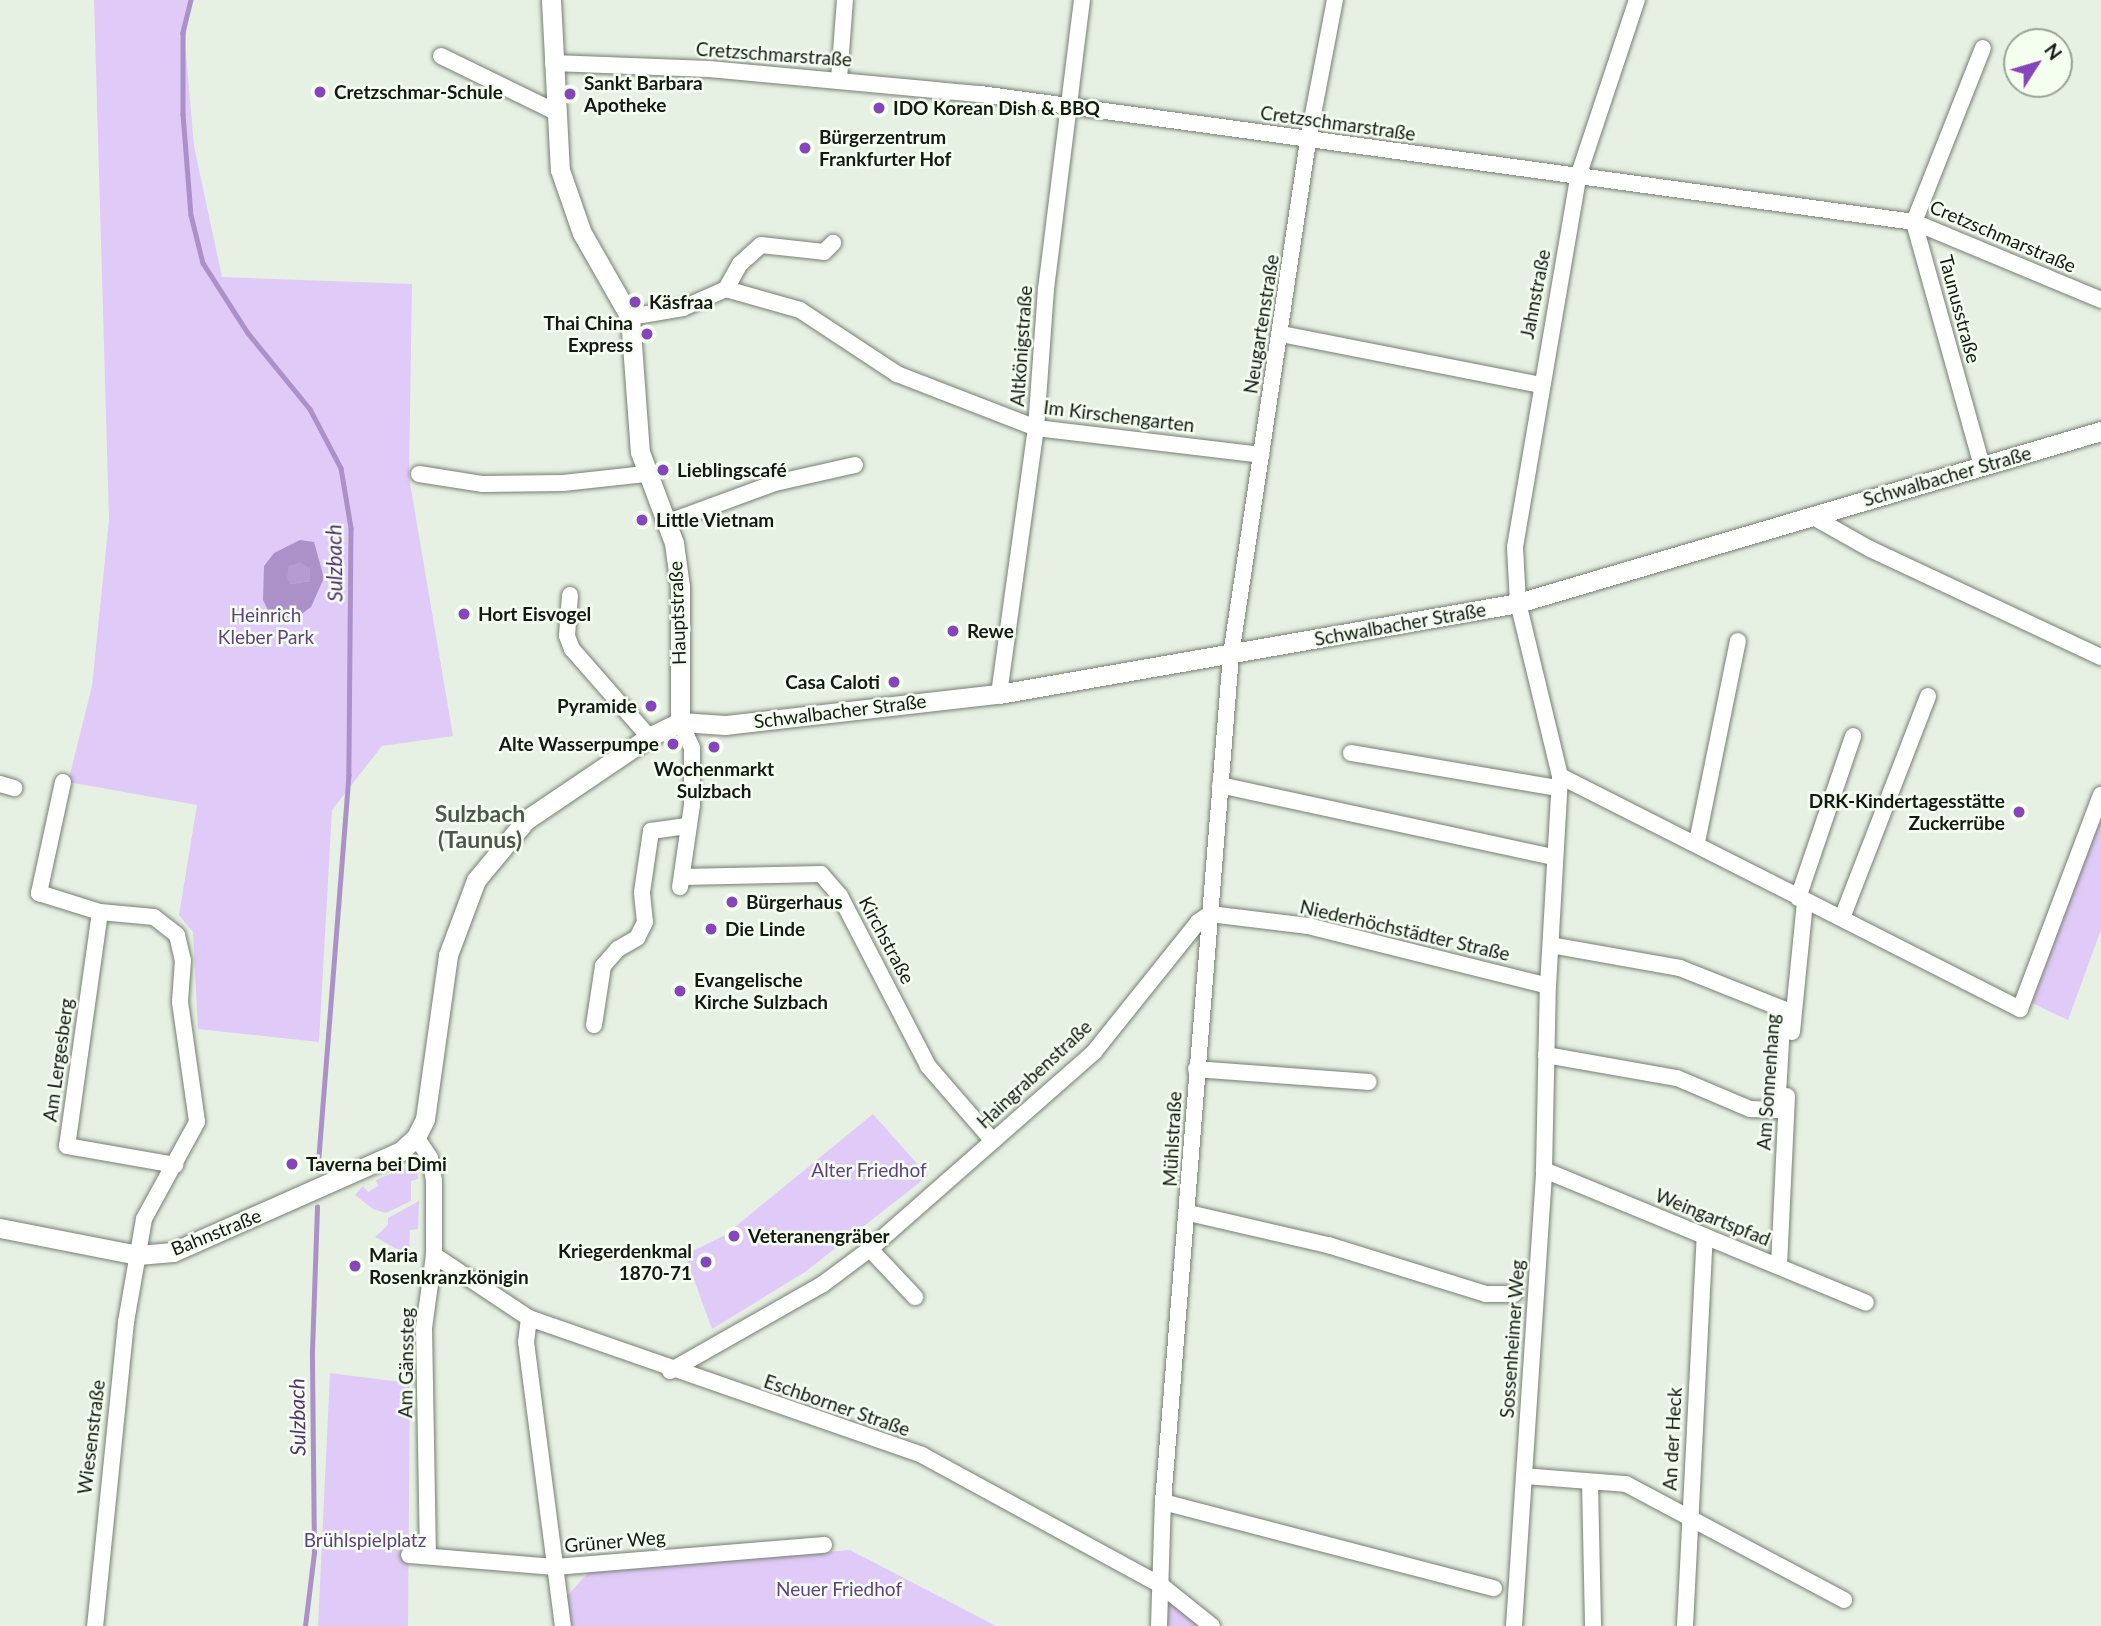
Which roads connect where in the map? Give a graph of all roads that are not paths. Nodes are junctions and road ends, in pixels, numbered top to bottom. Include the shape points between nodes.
1 (551, 0) edge
2 (845, 0) edge
3 (1082, 0) edge
4 (1335, 0) edge
5 (1637, 0) edge
6 (1983, 48) dead end
7 (441, 55) dead end
8 (553, 63) junction
9 (839, 79) junction
10 (1068, 107) junction
11 (554, 111) junction
12 (1308, 141) junction
13 (1578, 177) junction
14 (1914, 222) junction
15 (833, 243) dead end
16 (726, 289) junction
17 (2101, 300) edge
18 (630, 317) junction
19 (1282, 334) junction
20 (1539, 385) junction
21 (1036, 428) junction
22 (2101, 431) edge
23 (1261, 455) junction
24 (855, 465) dead end
25 (1982, 466) junction
26 (419, 474) dead end
27 (646, 474) junction
28 (1815, 518) junction
29 (666, 523) junction
30 (570, 595) dead end
31 (1518, 603) junction
32 (1738, 641) dead end
33 (1231, 655) junction
34 (2101, 657) edge
35 (999, 694) junction
36 (1928, 696) dead end
37 (680, 722) junction
38 (1853, 736) dead end
39 (649, 737) junction
40 (1351, 753) dead end
41 (63, 782) dead end
42 (1559, 782) junction
43 (1220, 785) junction
44 (2101, 795) edge
45 (687, 826) junction
46 (1696, 842) junction
47 (1553, 857) junction
48 (1802, 900) junction
49 (100, 912) junction
50 (1210, 914) junction
51 (1843, 918) junction
52 (1551, 945) junction
53 (1548, 986) junction
54 (594, 1025) dead end
55 (1546, 1055) junction
56 (1196, 1069) junction
57 (1369, 1082) dead end
58 (416, 1137) junction
59 (993, 1141) junction
60 (176, 1164) junction
61 (1544, 1170) junction
62 (1189, 1213) junction
63 (0, 1228) edge
64 (1705, 1237) junction
65 (870, 1248) junction
66 (138, 1255) junction
67 (434, 1255) junction
68 (1779, 1266) junction
69 (1514, 1294) dead end
70 (915, 1297) dead end
71 (1866, 1303) dead end
72 (529, 1318) junction
73 (670, 1371) junction
74 (1524, 1476) junction
75 (1590, 1482) junction
76 (1163, 1502) junction
77 (1689, 1514) junction
78 (824, 1545) dead end
79 (428, 1554) junction
80 (409, 1555) dead end
81 (555, 1567) junction
82 (1162, 1586) junction
83 (1494, 1588) dead end
84 (1844, 1600) dead end
85 (95, 1626) edge
86 (563, 1626) edge
87 (1159, 1626) edge
88 (1212, 1626) edge
89 (1514, 1626) edge
90 (1593, 1626) edge
91 (1685, 1626) edge

1 - 8 street, Hauptstraße
2 - 9 street
3 - 10 street, Altkönigstraße
4 - 12 street, Neugartenstraße
5 - 13 street, Jahnstraße
6 - 14 street
7 - 11 street
8 - 9 street, Cretzschmarstraße
8 - 11 street, Hauptstraße
9 - 10 street, Cretzschmarstraße
10 - 12 street, Cretzschmarstraße
10 - 21 street, Altkönigstraße via 1046,289
11 - 18 street, Hauptstraße via 564,186 582,233
12 - 13 street, Cretzschmarstraße
12 - 19 street, Neugartenstraße
13 - 14 street, Cretzschmarstraße
13 - 20 street, Jahnstraße
14 - 17 street, Cretzschmarstraße
14 - 25 street, Taunusstraße
15 - 16 street via 824,252 761,245 740,264
16 - 18 street via 683,309
16 - 21 street, Im Kirschengarten via 800,310 897,374
18 - 27 street, Hauptstraße via 640,452
19 - 20 street
19 - 23 street, Neugartenstraße
20 - 31 street, Jahnstraße via 1515,547
21 - 23 street, Im Kirschengarten
21 - 35 street, Altkönigstraße
22 - 25 street, Schwalbacher Straße
23 - 33 street, Neugartenstraße
24 - 29 street via 775,483
25 - 28 street, Schwalbacher Straße
26 - 27 street via 483,484 563,483
27 - 29 street, Hauptstraße
28 - 31 street, Schwalbacher Straße
28 - 34 street via 1860,544
29 - 37 street, Hauptstraße via 680,587
30 - 39 street via 567,636 572,649
31 - 33 street, Schwalbacher Straße
31 - 42 street, Sossenheimer Weg
32 - 46 street
33 - 35 street, Schwalbacher Straße
33 - 43 street, Mühlstraße
35 - 37 street, Schwalbacher Straße via 725,725
36 - 51 street
37 - 39 street
37 - 45 street via 692,748
38 - 48 street, Am Sonnenhang
39 - 58 street via 526,821 476,880 448,955 429,1102
40 - 42 street
41 - 49 street via 39,893
42 - 46 street
42 - 47 street, Sossenheimer Weg
43 - 47 street
43 - 50 street, Mühlstraße
44 - 51 street via 2020,1009
45 - 54 street via 651,831 642,892 645,922 637,938 603,966
45 - 59 street, Kirchstraße via 681,882 821,874 840,896 854,933 885,977 928,1066
46 - 48 street
47 - 52 street, Sossenheimer Weg
48 - 51 street
48 - 68 street, Am Sonnenhang
49 - 60 street via 154,917 171,928 182,951 178,991 197,1122
49 - 60 street, Am Lergesberg via 67,1146
50 - 53 street, Niederhöchstädter Straße via 1322,929
50 - 56 street, Mühlstraße
50 - 59 street, Haingrabenstraße via 1198,922 1094,1052
52 - 53 street, Sossenheimer Weg
52 - 55 street via 1680,968 1783,1009 1777,1110 1750,1109 1677,1078
53 - 55 street, Sossenheimer Weg
55 - 61 street, Sossenheimer Weg
56 - 57 street
56 - 62 street, Mühlstraße
58 - 66 street, Bahnstraße via 377,1163 201,1241 173,1252
58 - 67 street, Am Gänssteg via 430,1158 434,1181
59 - 65 street, Haingrabenstraße
60 - 66 street via 145,1219
61 - 64 street, Weingartspfad
61 - 74 street, Sossenheimer Weg
62 - 69 street via 1328,1245 1486,1294
62 - 76 street, Mühlstraße
63 - 66 street, Bahnstraße
64 - 68 street, Weingartspfad
64 - 77 street, An der Heck
65 - 70 street
65 - 73 street, Haingrabenstraße via 823,1284
66 - 85 street, Wiesenstraße via 110,1459
67 - 72 street, Eschborner Straße
67 - 79 street, Am Gänssteg via 424,1328
68 - 71 street, Weingartspfad
72 - 73 street, Eschborner Straße
72 - 81 street via 526,1342
73 - 82 street, Eschborner Straße via 922,1455
74 - 75 street, An der Heck
74 - 89 street, Sossenheimer Weg
75 - 77 street, An der Heck via 1626,1483
75 - 90 street
76 - 82 street, Mühlstraße
76 - 83 street
77 - 84 street
77 - 91 street
78 - 81 street, Grüner Weg
79 - 80 street, Grüner Weg
79 - 81 street, Grüner Weg
81 - 86 street
82 - 87 street, Mühlstraße
82 - 88 street, Eschborner Straße

